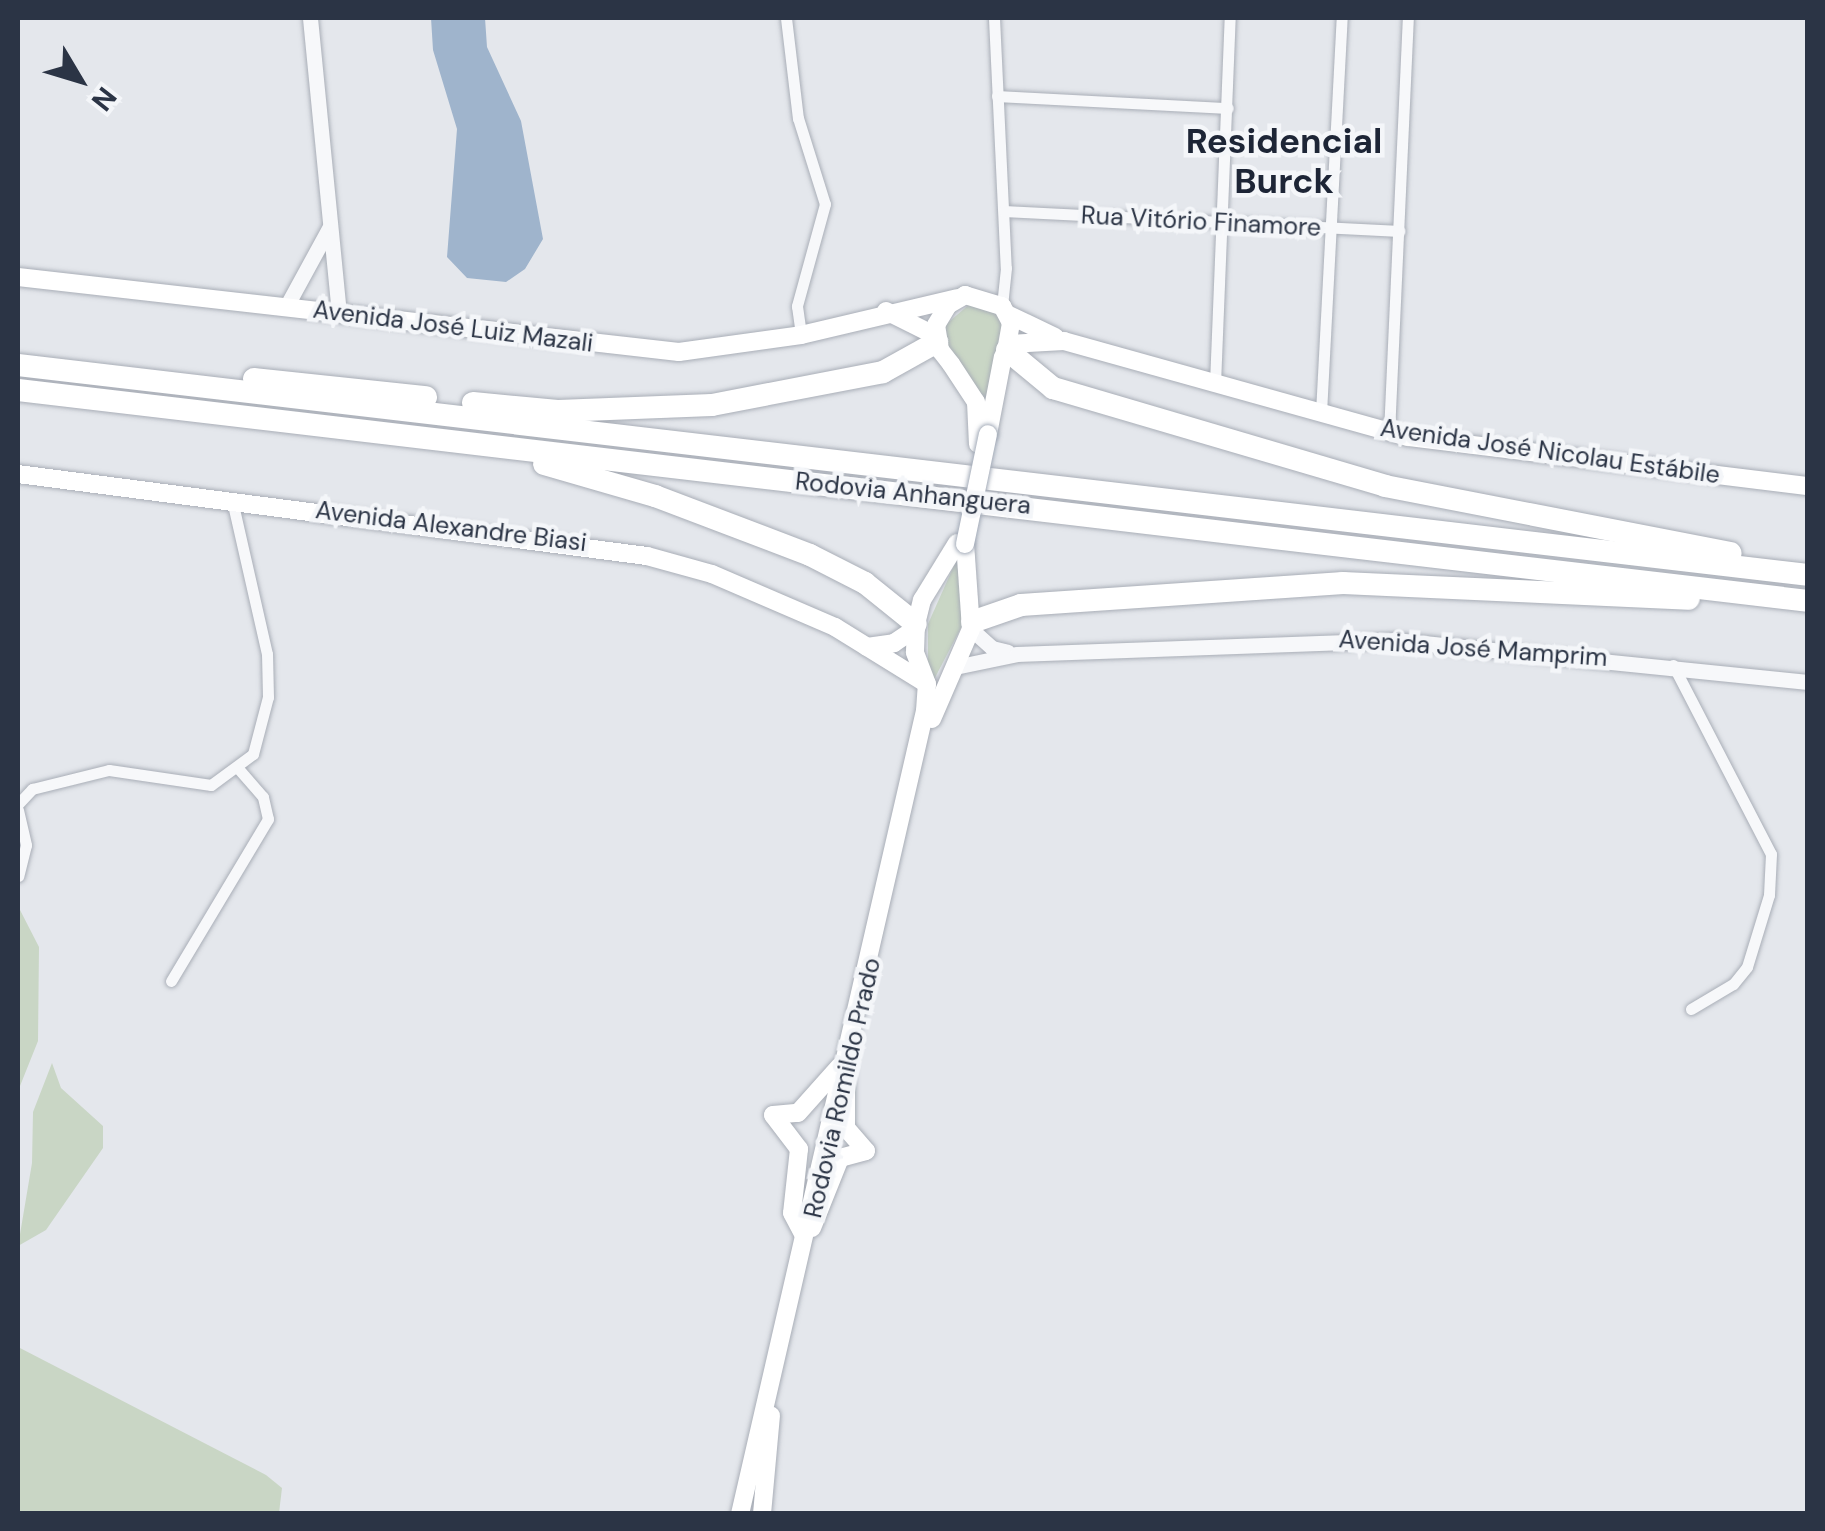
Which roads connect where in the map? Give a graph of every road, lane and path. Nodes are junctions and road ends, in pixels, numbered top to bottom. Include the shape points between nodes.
1 (310, 18) edge
2 (786, 18) edge
3 (994, 18) edge
4 (1230, 18) edge
5 (1342, 18) edge
6 (1408, 18) edge
7 (997, 96) junction
8 (1228, 108) junction
9 (1004, 211) junction
10 (331, 224) junction
11 (1221, 224) junction
12 (1333, 228) junction
13 (1399, 231) junction
14 (18, 278) edge
15 (957, 298) junction
16 (286, 307) junction
17 (1004, 310) junction
18 (885, 311) junction
19 (339, 313) junction
20 (801, 336) junction
21 (936, 339) junction
22 (1064, 341) junction
23 (1007, 350) junction
24 (18, 365) edge
25 (132, 378) junction
26 (1215, 384) junction
27 (18, 390) edge
28 (1321, 413) junction
29 (1389, 432) junction
30 (983, 439) junction
31 (473, 444) junction
32 (18, 474) edge
33 (1808, 486) edge
34 (232, 500) junction
35 (961, 543) junction
36 (1808, 572) edge
37 (1808, 603) edge
38 (972, 625) junction
39 (916, 626) junction
40 (865, 647) junction
41 (1017, 654) junction
42 (1673, 665) junction
43 (954, 667) junction
44 (1808, 682) edge
45 (927, 684) junction
46 (239, 769) junction
47 (18, 807) edge
48 (18, 876) edge
49 (171, 981) dead end
50 (1691, 1009) dead end
51 (843, 1069) junction
52 (806, 1234) junction
53 (771, 1415) junction
54 (750, 1470) junction
55 (726, 1514) edge
56 (740, 1514) edge
57 (749, 1514) edge
58 (762, 1514) edge

1 - 10 street
2 - 20 street via 798,118 825,204 796,306
3 - 7 street
4 - 8 street
5 - 12 street
6 - 13 street
7 - 8 street
7 - 9 street
8 - 11 street
9 - 11 street, Rua Vitório Finamore
9 - 17 street
10 - 16 street
10 - 19 street
11 - 12 street, Rua Vitório Finamore
11 - 26 street
12 - 13 street, Rua Vitório Finamore
12 - 28 street
13 - 29 street
14 - 16 main road, Avenida José Luiz Mazali
15 - 17 main road, Avenida José Nicolau Estábile via 973,294
15 - 18 main road, Avenida José Luiz Mazali
15 - 21 main road via 940,314
16 - 19 main road, Avenida José Luiz Mazali
17 - 22 main road, Avenida José Nicolau Estábile
17 - 23 main road
18 - 20 main road, Avenida José Luiz Mazali
18 - 21 main road
19 - 20 main road, Avenida José Luiz Mazali via 679,352
21 - 25 highway via 883,372 712,405 644,410 558,411 288,380
21 - 30 main road via 976,402
22 - 23 main road, Avenida José Nicolau Estábile
22 - 26 main road, Avenida José Nicolau Estábile
23 - 30 main road
23 - 36 highway via 1053,388 1385,486
24 - 25 highway, Rodovia Anhanguera
25 - 36 highway, Rodovia Anhanguera
26 - 28 main road, Avenida José Nicolau Estábile
27 - 31 highway, Rodovia Anhanguera
28 - 29 main road, Avenida José Nicolau Estábile
29 - 33 main road, Avenida José Nicolau Estábile
30 - 35 main road
31 - 37 highway, Rodovia Anhanguera
31 - 39 highway via 655,496 810,555 865,583
32 - 34 main road, Avenida Alexandre Biasi
34 - 40 main road, Avenida Alexandre Biasi via 647,556 712,574
34 - 46 street via 267,654 263,730
35 - 38 main road
35 - 39 main road via 922,600
37 - 38 highway via 1343,582 1021,604
38 - 41 street, Avenida José Mamprim via 992,648
38 - 43 main road, Rodovia Romildo Prado
39 - 40 main road via 894,643
39 - 45 main road via 915,652
40 - 45 main road, Avenida Alexandre Biasi
41 - 42 street, Avenida José Mamprim via 1394,640
41 - 43 street, Avenida José Mamprim
42 - 44 street, Avenida José Mamprim
42 - 50 street via 1771,854 1769,895 1747,967 1733,984
43 - 51 main road, Rodovia Romildo Prado via 934,711
45 - 51 main road, Rodovia Romildo Prado
46 - 47 street via 224,782 193,787 138,773 82,774 32,789
46 - 49 street via 263,797 268,819
47 - 48 street via 26,835
51 - 52 main road, Rodovia Romildo Prado
51 - 52 main road via 846,1128 866,1151 840,1158
51 - 52 main road via 798,1113 773,1115 799,1149 792,1212
52 - 53 main road, Rodovia Romildo Prado
52 - 54 main road, Rodovia Romildo Prado
53 - 57 main road, Rodovia Romildo Prado
53 - 58 main road
54 - 55 main road
54 - 56 main road, Rodovia Romildo Prado

